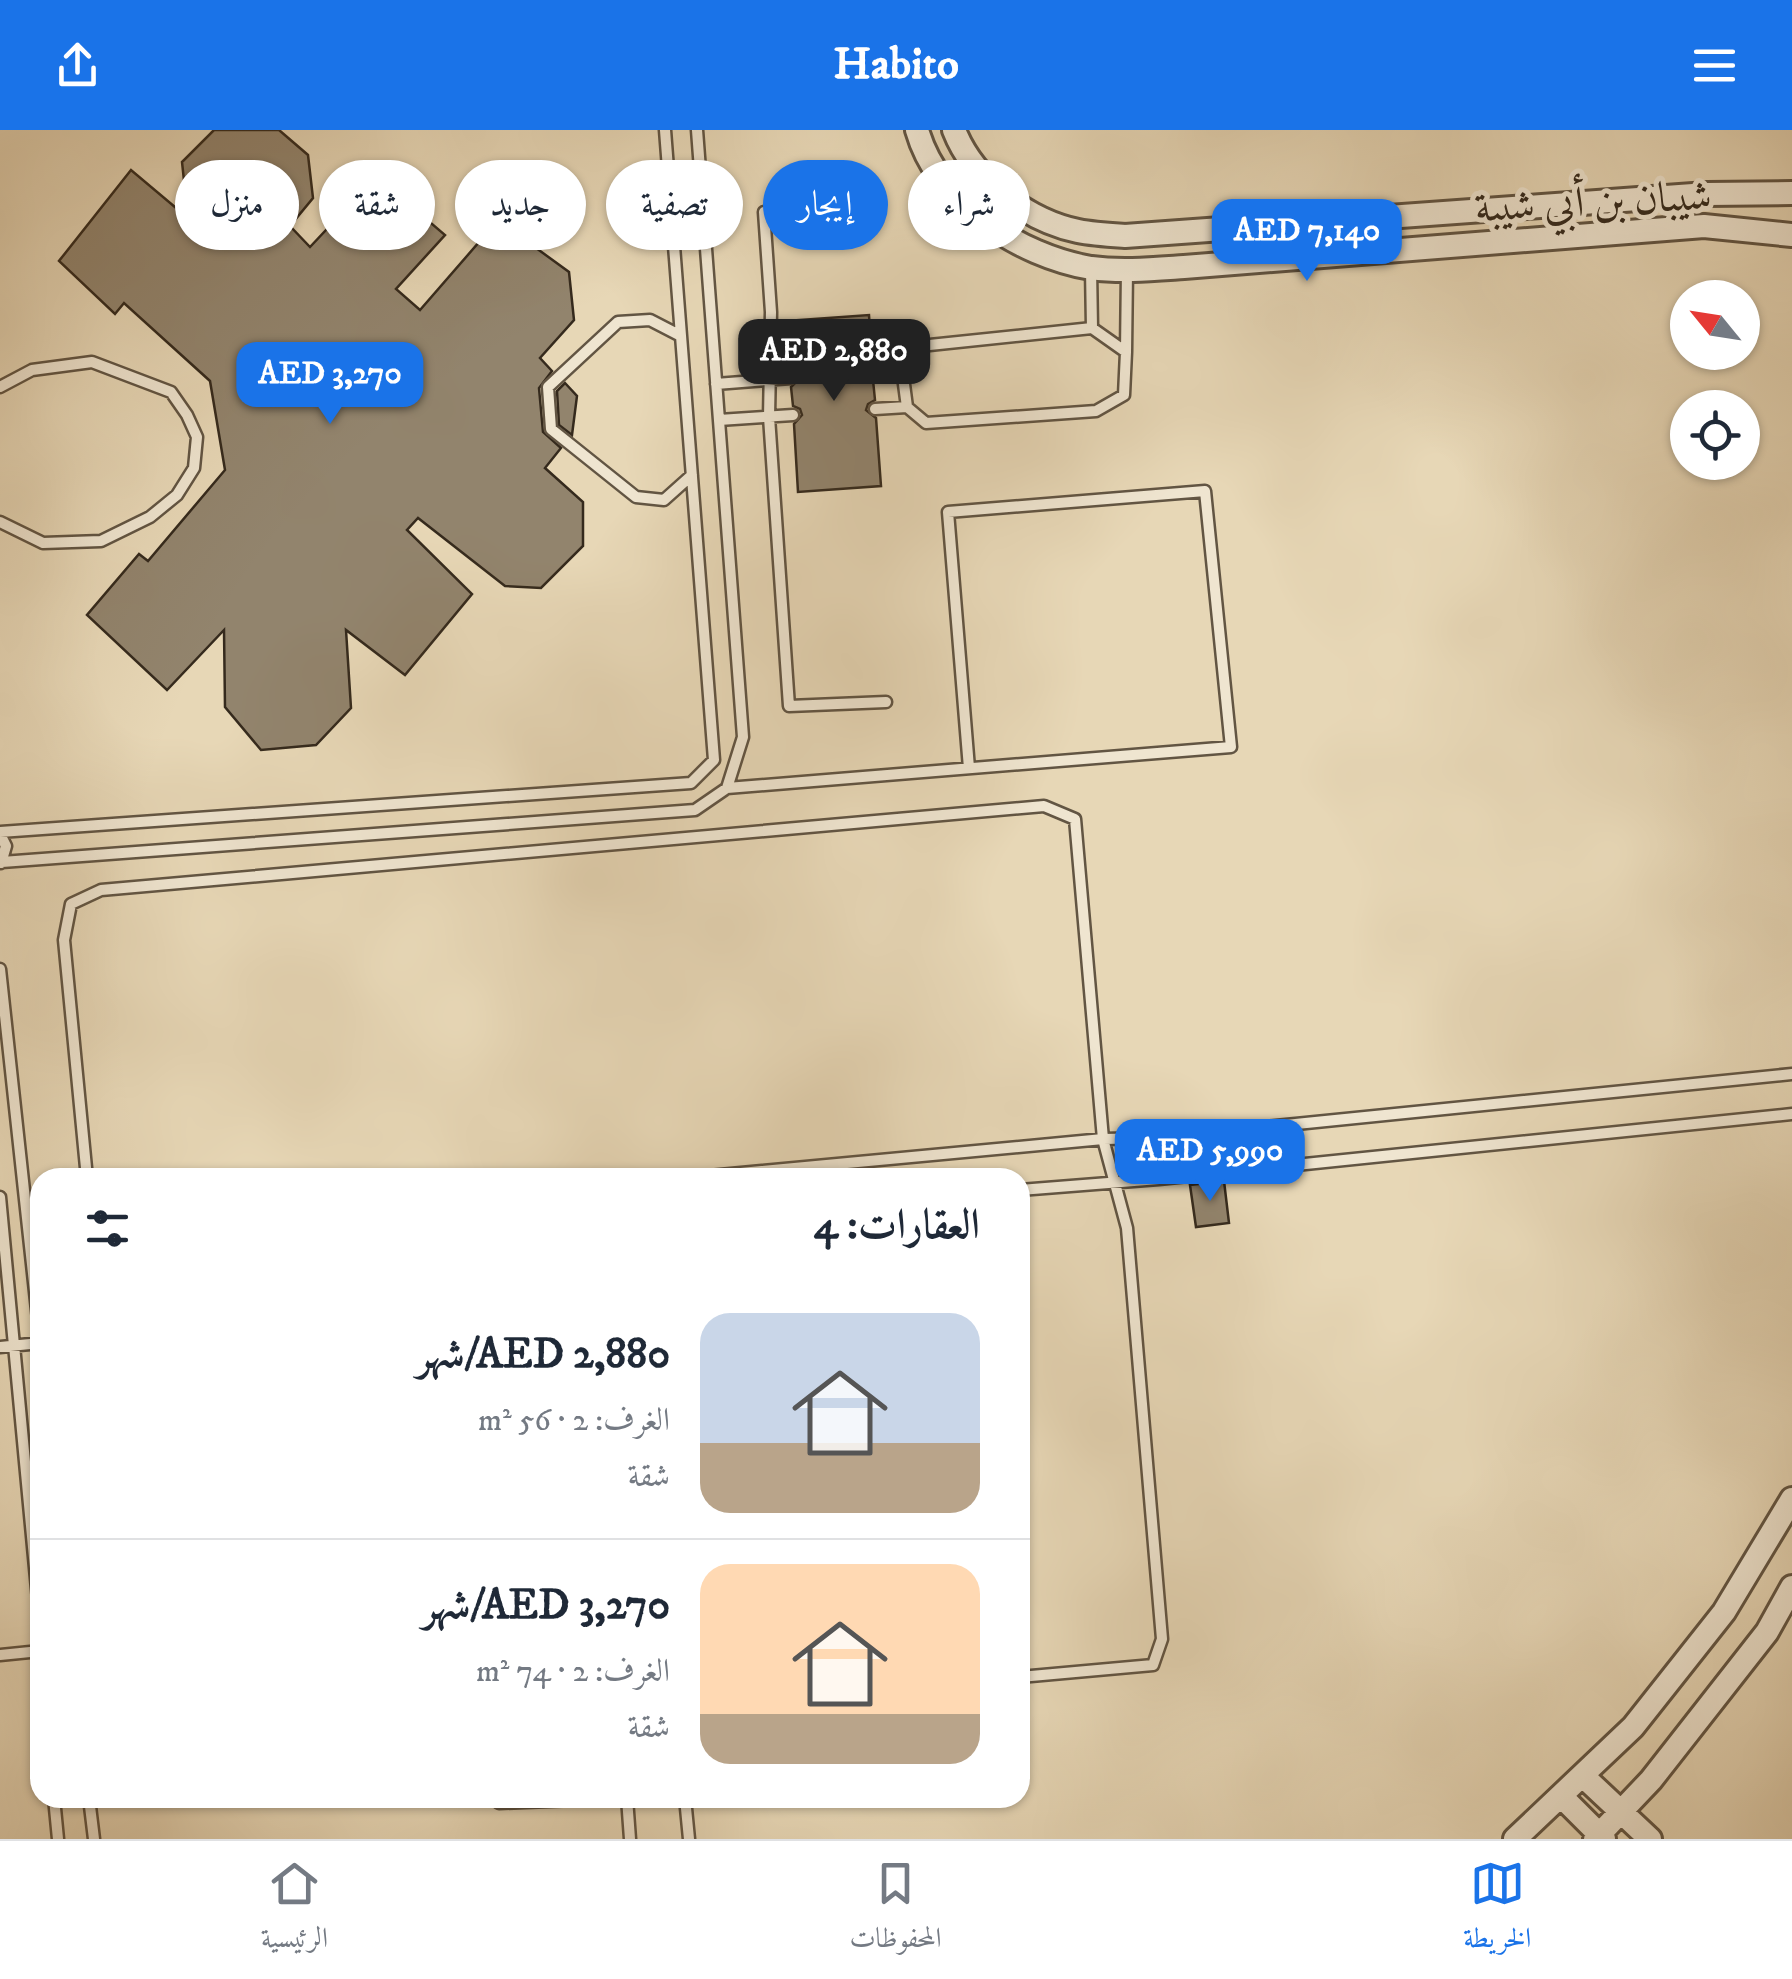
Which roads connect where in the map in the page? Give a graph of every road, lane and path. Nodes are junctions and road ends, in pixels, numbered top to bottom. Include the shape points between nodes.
1 (665, 130) edge
2 (697, 130) edge
3 (917, 130) edge
4 (954, 130) edge
5 (1792, 193) edge
6 (1792, 234) edge
7 (766, 250) edge
8 (1091, 268) junction
9 (1128, 270) junction
10 (1092, 328) junction
11 (681, 336) junction
12 (1126, 352) junction
13 (902, 369) junction
14 (873, 372) dead end
15 (790, 378) dead end
16 (769, 380) junction
17 (716, 384) junction
18 (0, 387) edge
19 (907, 408) junction
20 (875, 409) dead end
21 (793, 414) dead end
22 (770, 416) junction
23 (719, 420) junction
24 (692, 475) junction
25 (0, 522) edge
26 (886, 702) dead end
27 (969, 768) junction
28 (727, 788) junction
29 (0, 833) edge
30 (1, 863) edge
31 (0, 969) edge
32 (1792, 1074) edge
33 (1792, 1114) edge
34 (1103, 1139) junction
35 (85, 1168) edge
36 (794, 1168) edge
37 (1114, 1181) junction
38 (1030, 1189) edge
39 (0, 1197) edge
40 (30, 1247) edge
41 (30, 1342) edge
42 (14, 1346) junction
43 (0, 1348) edge
44 (1792, 1499) edge
45 (30, 1515) edge
46 (1792, 1587) edge
47 (30, 1652) edge
48 (0, 1655) edge
49 (1030, 1676) edge
50 (1584, 1777) junction
51 (1562, 1797) junction
52 (55, 1808) edge
53 (90, 1808) edge
54 (627, 1808) edge
55 (687, 1808) edge
56 (1622, 1813) junction
57 (1600, 1838) edge
58 (58, 1839) edge
59 (94, 1839) edge
60 (630, 1839) edge
61 (689, 1839) edge
62 (1515, 1839) edge
63 (1650, 1839) edge

1 - 11 lane
2 - 17 lane
3 - 8 street, شيبان بن أبي شيبة via 940,177 1004,235
4 - 5 street, شيبان بن أبي شيبة via 982,178 1018,204 1076,231 1125,236
6 - 9 street, شيبان بن أبي شيبة via 1704,226
7 - 16 lane
8 - 9 street, شيبان بن أبي شيبة
8 - 10 lane
9 - 12 lane
10 - 12 lane
10 - 13 lane via 920,346
11 - 24 lane
11 - 24 lane via 650,320 618,322 548,387 552,429 636,497 664,500
12 - 19 lane via 1124,395 1096,411 926,422
13 - 14 lane
13 - 19 lane
15 - 16 lane
16 - 17 lane
16 - 22 lane
17 - 23 lane
18 - 25 lane via 32,370 92,362 171,392 196,437 194,468 177,496 101,541 43,543
19 - 20 lane
21 - 22 lane
22 - 23 lane
22 - 26 lane via 789,706
23 - 28 lane via 743,737
24 - 29 lane via 714,760 691,783
27 - 27 lane via 1231,747 1205,491 948,512
27 - 28 lane
28 - 30 lane via 695,810
29 - 30 lane via 6,846
31 - 40 lane
32 - 34 lane
33 - 37 lane
34 - 35 lane via 1075,818 1044,806 101,890 71,904 64,940
34 - 36 lane
34 - 37 lane
37 - 38 lane
37 - 49 lane via 1127,1228 1162,1639 1153,1665
39 - 42 lane
41 - 42 lane
42 - 43 lane
42 - 45 lane
44 - 50 street via 1724,1612 1633,1727
46 - 56 street via 1767,1632
47 - 48 lane
50 - 51 street
50 - 56 street
51 - 57 street
51 - 62 street
52 - 58 lane
53 - 59 lane
54 - 60 lane
55 - 61 lane
56 - 57 street
56 - 63 street

